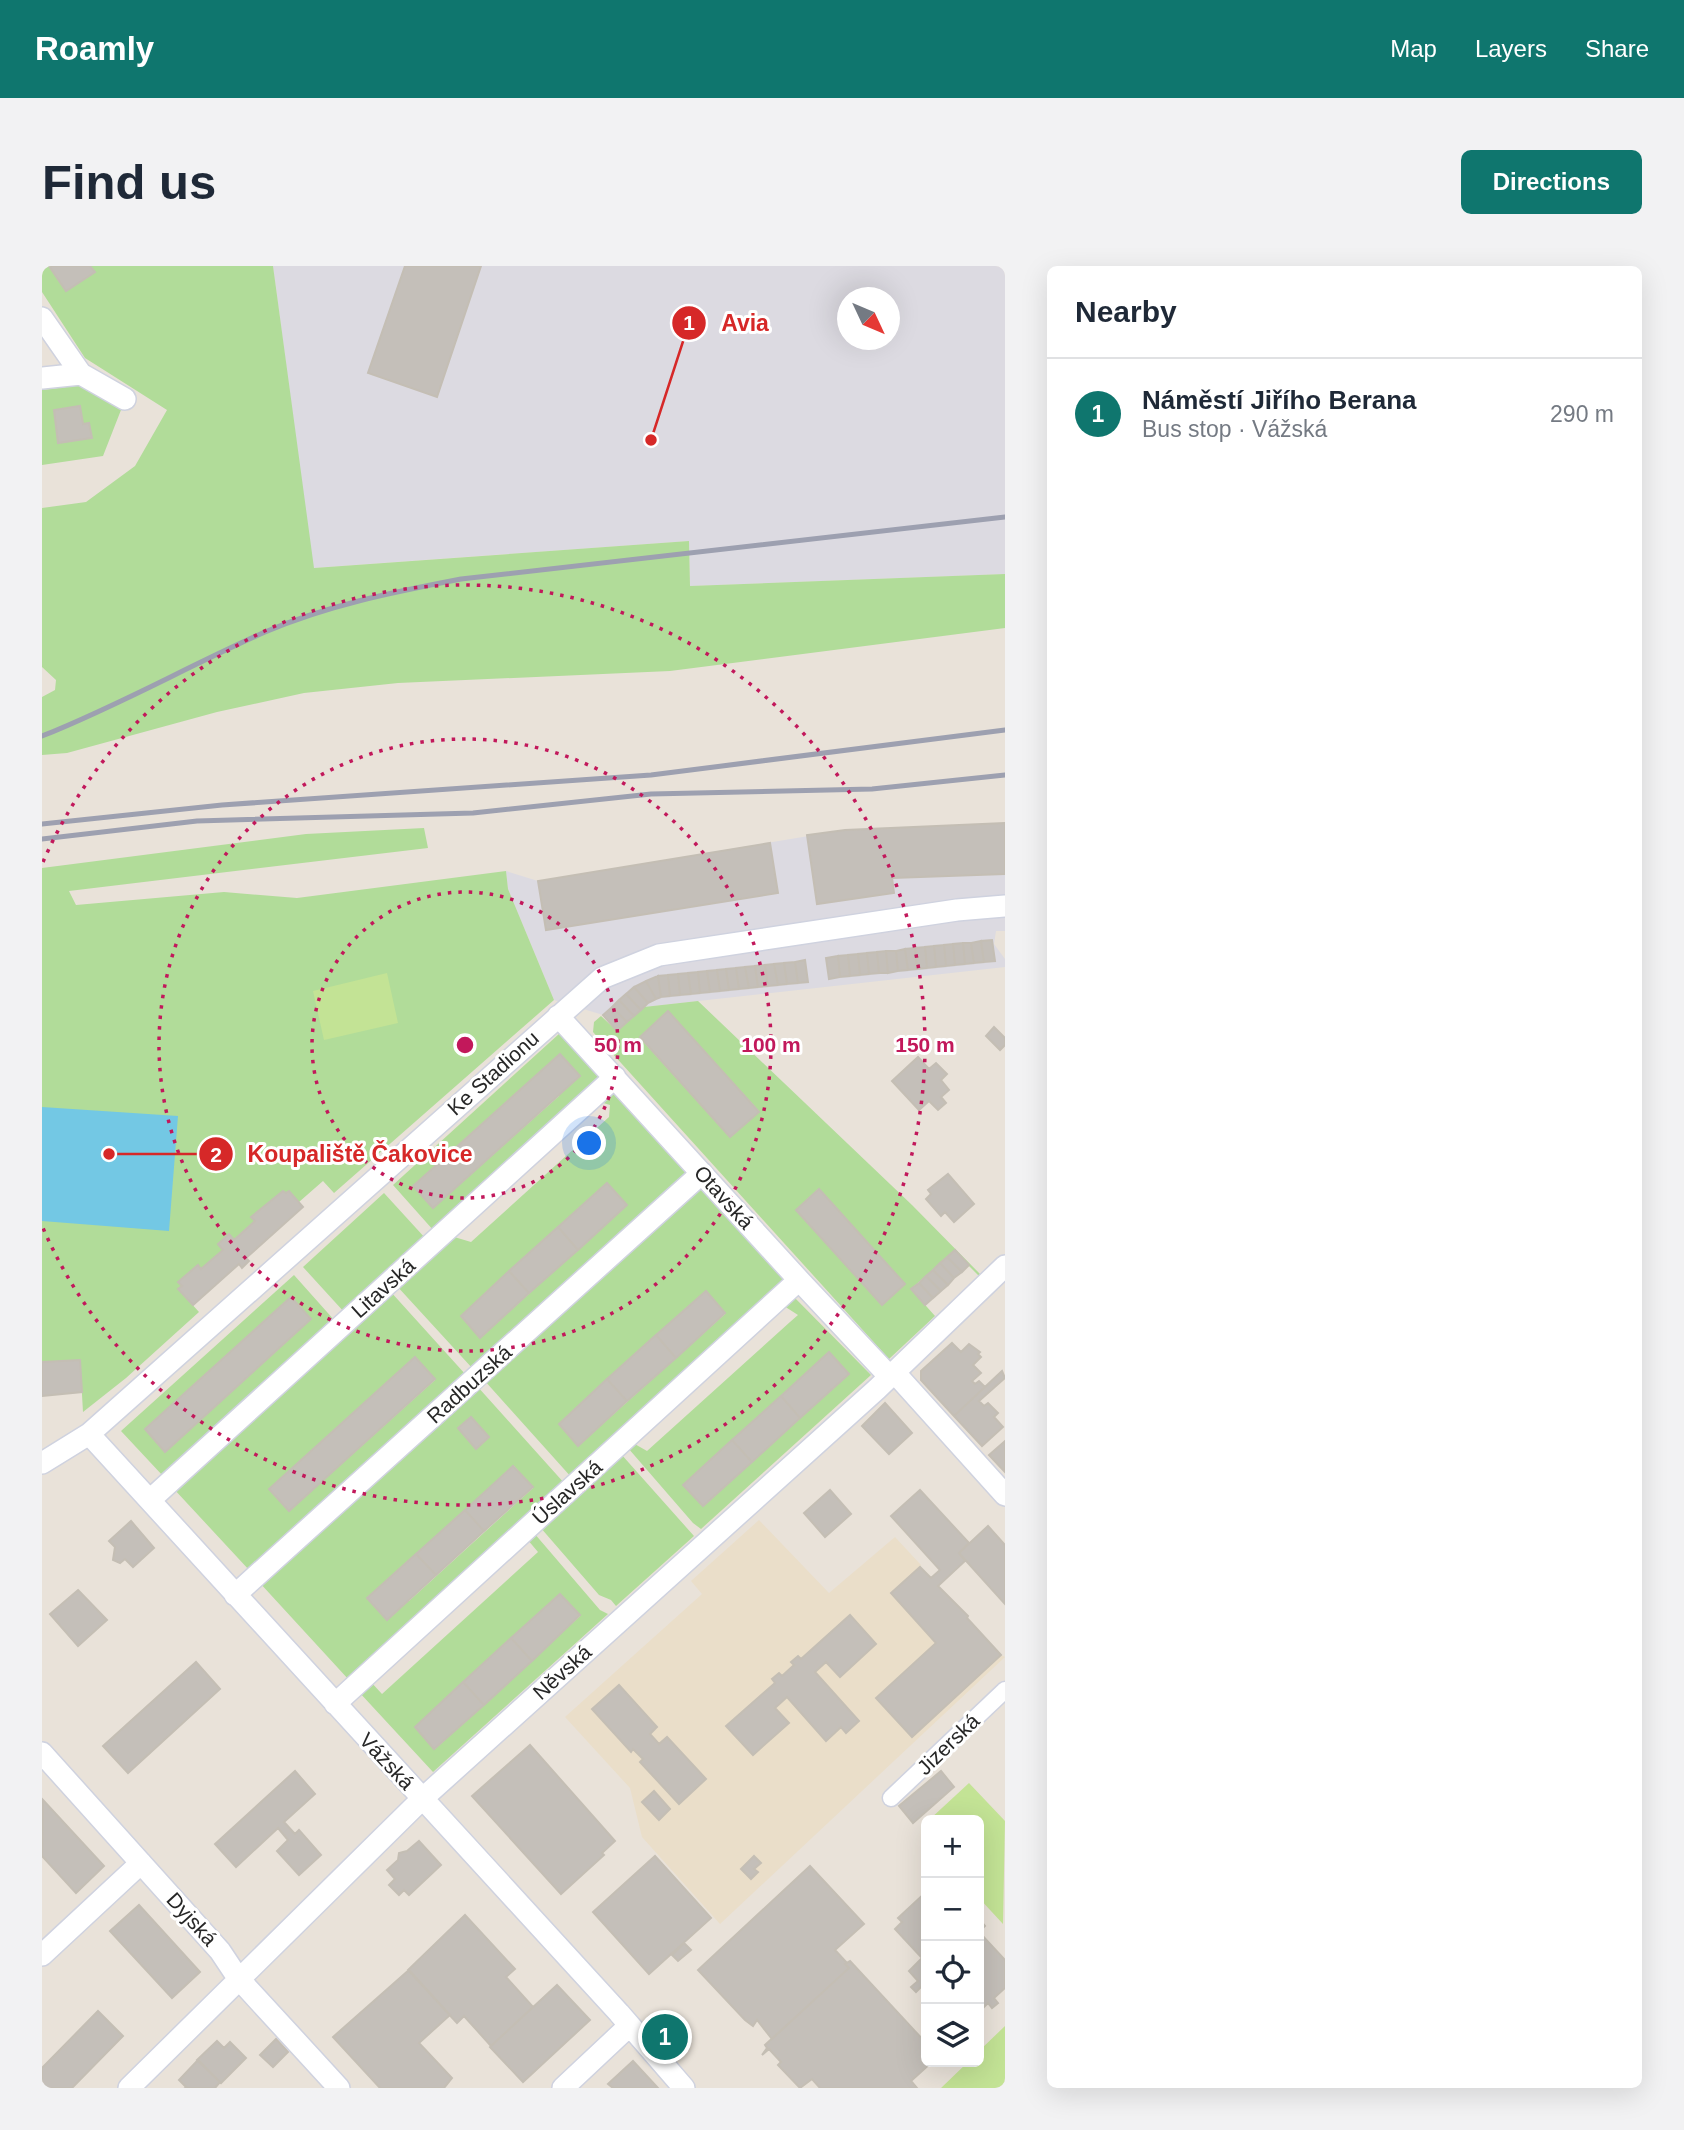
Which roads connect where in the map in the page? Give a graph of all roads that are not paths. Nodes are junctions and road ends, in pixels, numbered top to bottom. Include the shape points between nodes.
1 (42, 318) edge
2 (81, 374) junction
3 (42, 378) edge
4 (125, 398) dead end
5 (1005, 906) edge
6 (558, 1016) junction
7 (615, 1077) junction
8 (702, 1173) junction
9 (1005, 1266) edge
10 (799, 1280) junction
11 (893, 1375) junction
12 (89, 1434) junction
13 (42, 1463) edge
14 (1005, 1495) edge
15 (150, 1500) junction
16 (235, 1595) junction
17 (1005, 1690) edge
18 (335, 1704) junction
19 (42, 1753) edge
20 (422, 1798) junction
21 (891, 1798) dead end
22 (141, 1863) junction
23 (42, 1955) edge
24 (238, 1978) junction
25 (629, 2026) junction
26 (129, 2088) edge
27 (339, 2088) edge
28 (564, 2088) edge
29 (684, 2088) edge

1 - 2 street
2 - 3 street
2 - 4 street
5 - 6 street, Ke Stadionu via 659,955 602,978
6 - 7 street, Otavská
6 - 12 street, Ke Stadionu
7 - 8 street, Otavská
7 - 15 street, Litavská
8 - 10 street, Otavská
8 - 16 street, Radbuzská
9 - 11 street, Něvská
10 - 11 street, Otavská
10 - 18 street, Úslavská
11 - 14 street, Otavská
11 - 20 street, Něvská
12 - 13 street, Ke Stadionu
12 - 15 street, Vážská
15 - 16 street, Vážská
16 - 18 street, Vážská
17 - 21 street, Jizerská
18 - 20 street, Vážská
19 - 22 street, Dyjská
20 - 24 street, Něvská
20 - 25 street, Vážská
22 - 23 street
22 - 24 street, Dyjská via 220,1951
24 - 26 street, Něvská
24 - 27 street, Dyjská
25 - 28 street
25 - 29 street, Vážská

